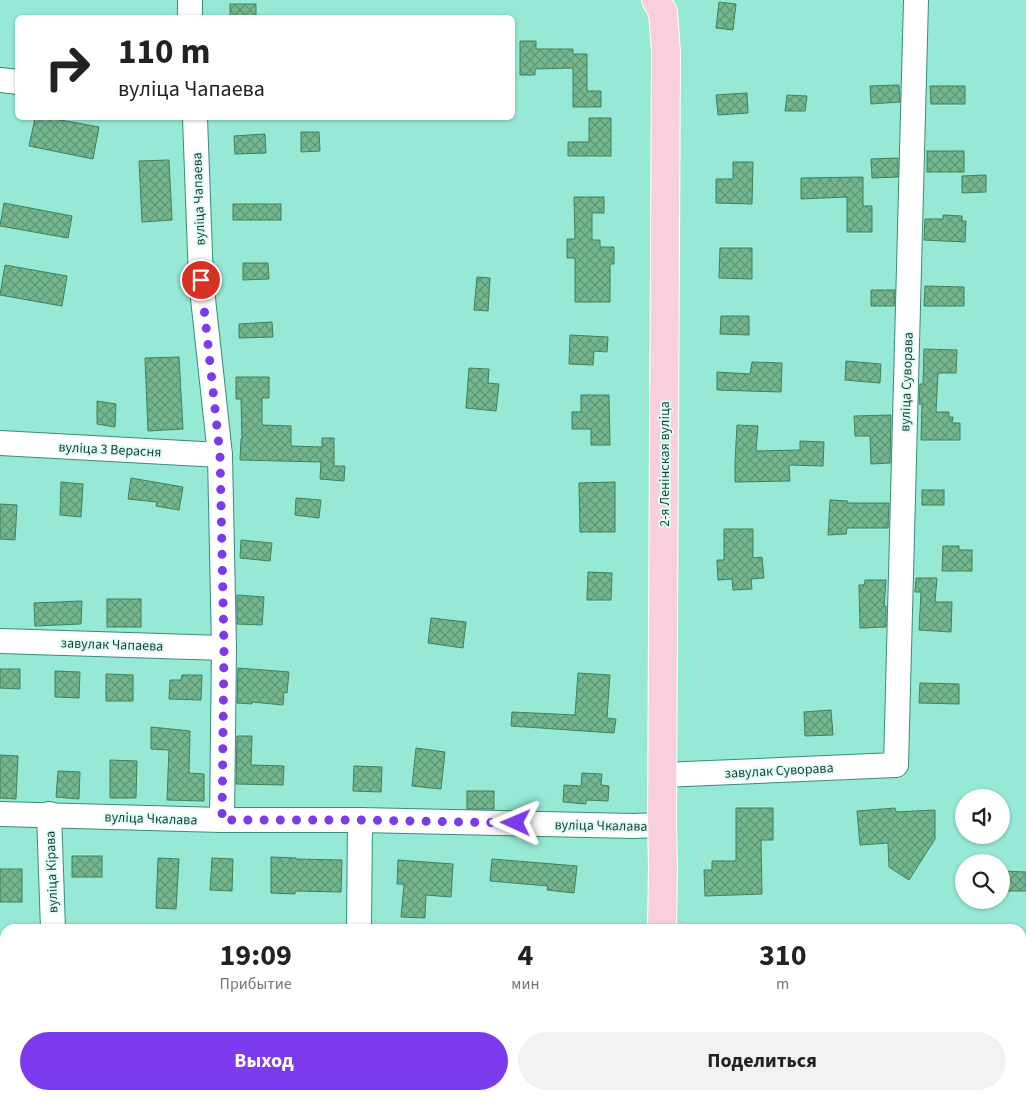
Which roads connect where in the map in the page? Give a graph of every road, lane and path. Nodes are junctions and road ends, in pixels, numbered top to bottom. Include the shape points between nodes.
1 (190, 0) edge
2 (916, 0) edge
3 (662, 4) edge
4 (190, 15) edge
5 (0, 80) edge
6 (15, 82) edge
7 (194, 120) edge
8 (0, 443) edge
9 (220, 455) junction
10 (0, 641) edge
11 (224, 648) junction
12 (896, 765) joint
13 (662, 775) junction
14 (0, 814) edge
15 (49, 814) junction
16 (222, 820) junction
17 (360, 820) junction
18 (662, 825) junction
19 (53, 924) edge
20 (359, 924) edge
21 (662, 924) edge

1 - 4 street
2 - 12 street, вуліца Суворава
3 - 13 main road, 2-я Ленінская вуліца via 666,52
5 - 6 street
7 - 9 street, вуліца Чапаева via 201,280
8 - 9 street, вуліца 3 Верасня
9 - 11 street, вуліца Чапаева
10 - 11 street, завулак Чапаева
11 - 16 street, вуліца Чапаева
12 - 13 street, завулак Суворава
13 - 18 main road, 2-я Ленінская вуліца
14 - 15 street, вуліца Чкалава
15 - 16 street, вуліца Чкалава
15 - 19 street, вуліца Кірава
16 - 17 street, вуліца Чкалава
17 - 18 street, вуліца Чкалава
17 - 20 street
18 - 21 main road, 2-я Ленінская вуліца

